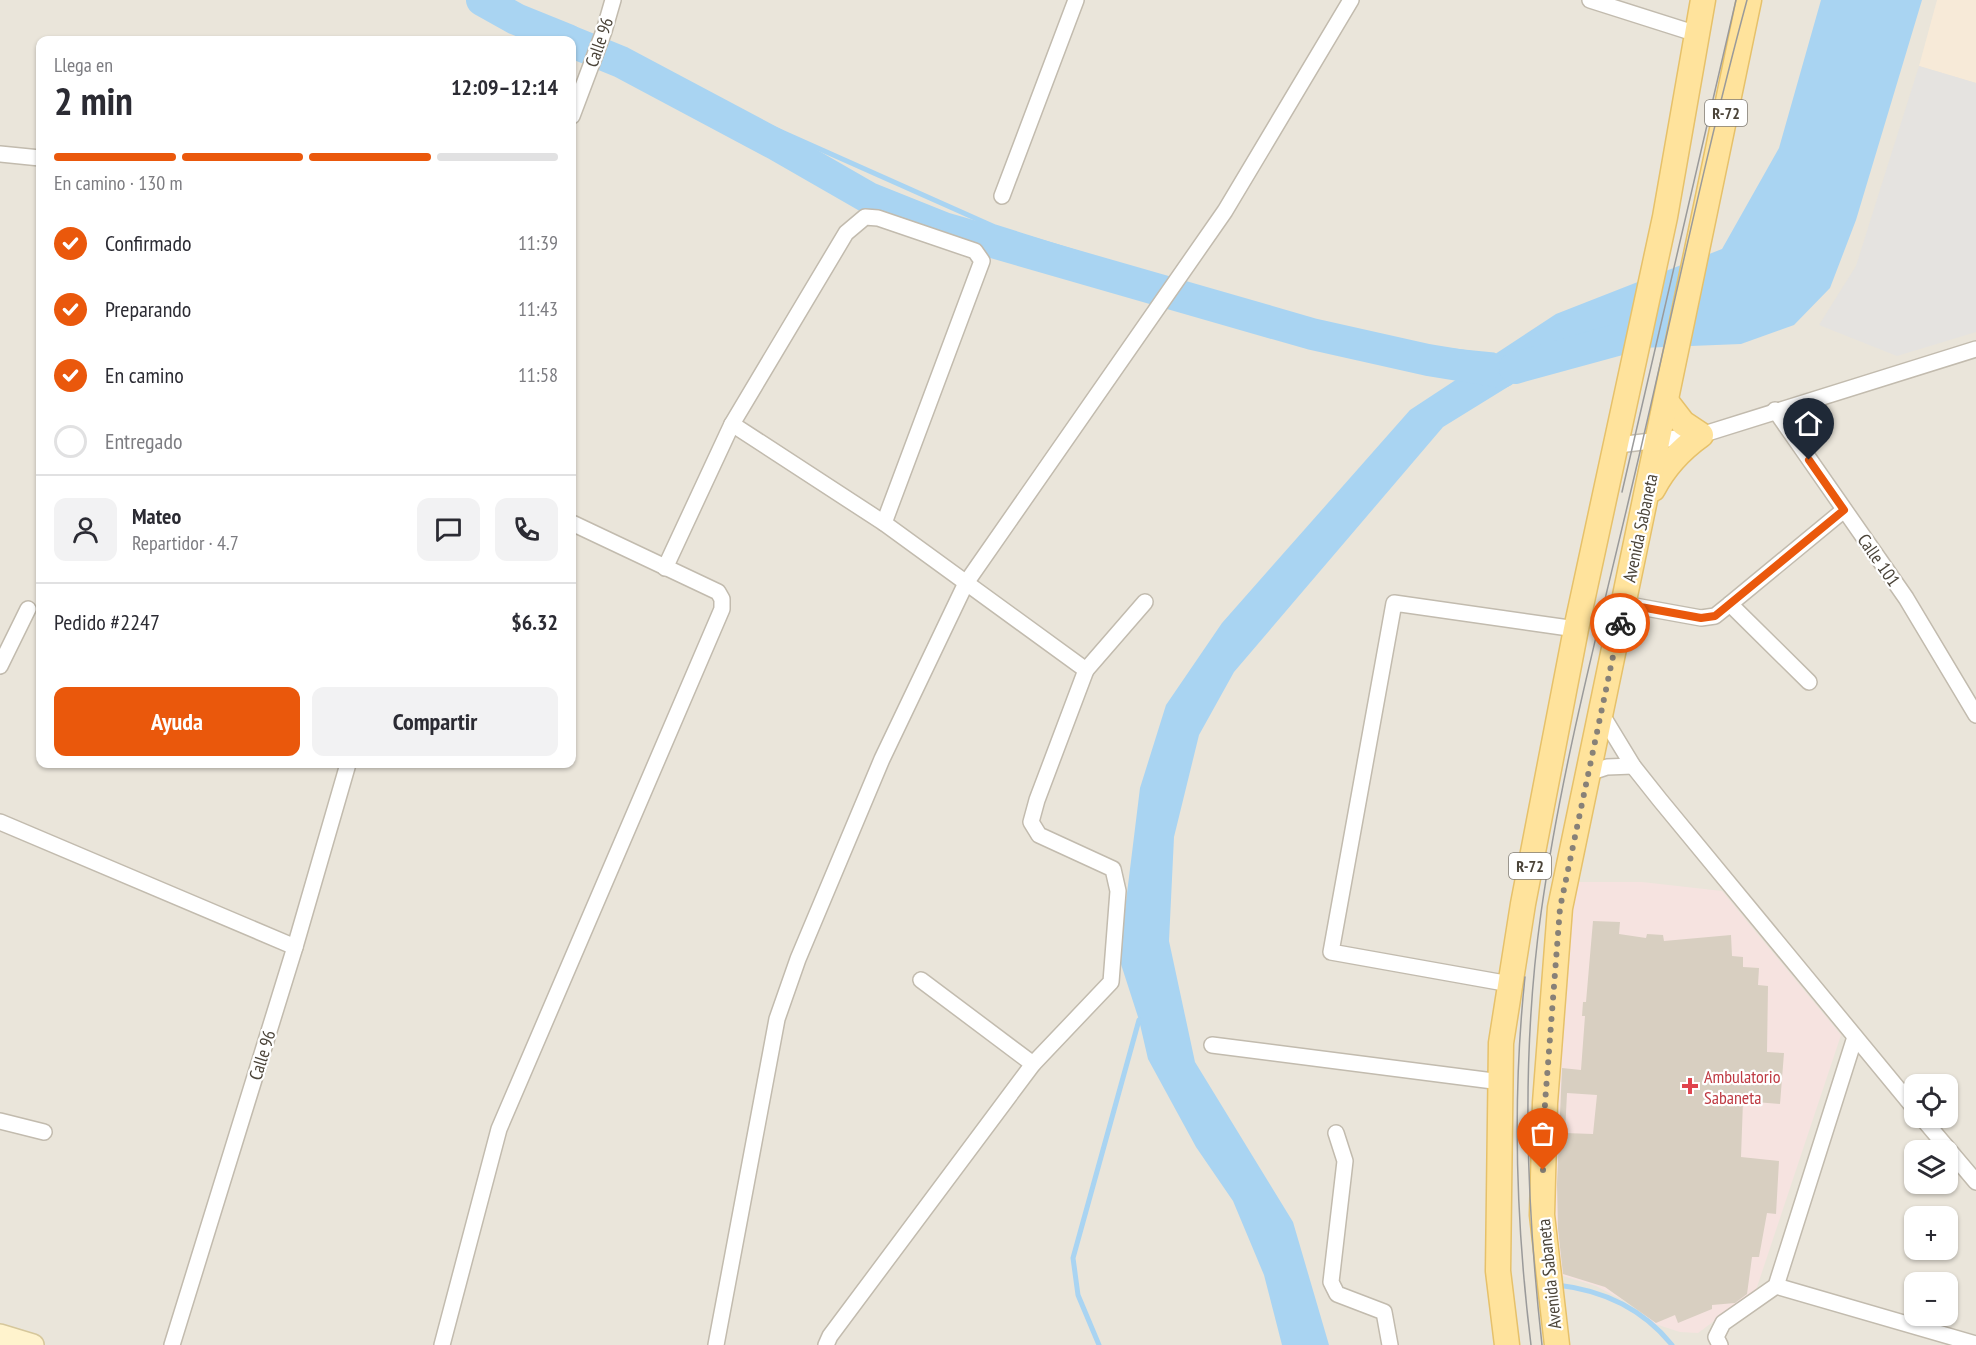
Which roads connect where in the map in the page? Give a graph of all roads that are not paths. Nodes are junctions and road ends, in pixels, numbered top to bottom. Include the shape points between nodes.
1 (613, 0) edge
2 (1076, 0) edge
3 (1351, 0) edge
4 (1590, 0) edge
5 (1703, 0) edge
6 (1749, 0) edge
7 (1697, 34) junction
8 (576, 106) edge
9 (0, 154) edge
10 (36, 158) edge
11 (1002, 196) dead end
12 (1976, 349) edge
13 (1667, 399) junction
14 (1775, 410) junction
15 (732, 424) junction
16 (1701, 435) junction
17 (1659, 440) junction
18 (1618, 445) junction
19 (1644, 504) junction
20 (1844, 510) junction
21 (884, 523) junction
22 (576, 525) edge
23 (665, 568) junction
24 (966, 583) junction
25 (1145, 602) dead end
26 (1624, 604) junction
27 (1730, 604) junction
28 (28, 609) dead end
29 (1576, 629) junction
30 (0, 666) edge
31 (1086, 670) junction
32 (1809, 682) dead end
33 (1602, 715) junction
34 (1976, 715) edge
35 (1633, 766) junction
36 (347, 768) edge
37 (1589, 773) junction
38 (0, 822) edge
39 (295, 947) junction
40 (921, 980) dead end
41 (1510, 984) junction
42 (1855, 1037) junction
43 (1212, 1044) dead end
44 (1032, 1064) junction
45 (1501, 1082) junction
46 (1904, 1096) edge
47 (0, 1121) edge
48 (1930, 1128) edge
49 (44, 1132) dead end
50 (1336, 1133) dead end
51 (1976, 1182) edge
52 (1776, 1286) junction
53 (0, 1335) edge
54 (1976, 1344) edge
55 (33, 1345) edge
56 (172, 1345) edge
57 (442, 1345) edge
58 (716, 1345) edge
59 (826, 1345) edge
60 (1390, 1345) edge
61 (1507, 1345) edge
62 (1557, 1345) edge
63 (1720, 1345) edge

1 - 8 street, Calle 96
2 - 11 street
3 - 24 street via 1225,211
4 - 7 street
5 - 7 main road, R-72
6 - 13 main road, Avenida Sabaneta / R-72
7 - 18 main road, R-72 via 1665,217
9 - 10 street
12 - 14 street
13 - 16 main road via 1683,423
13 - 17 main road, Avenida Sabaneta / R-72
14 - 16 street
14 - 20 street, Calle 101
15 - 21 street
15 - 21 street via 846,233 865,217 975,251 982,261 977,280
15 - 23 street
16 - 17 street
16 - 19 main road via 1663,470
17 - 18 street
17 - 19 main road, Avenida Sabaneta / R-72
18 - 29 main road, R-72
19 - 26 main road, Avenida Sabaneta / R-72
20 - 27 street
20 - 34 street, Calle 101 via 1906,597
21 - 24 street
22 - 23 street
23 - 57 street via 718,592 722,609 499,1129
24 - 31 street
24 - 58 street via 882,759 777,1019
25 - 31 street
26 - 27 street via 1701,618 1715,616
26 - 33 main road, Avenida Sabaneta / R-72
27 - 32 street
28 - 30 street
29 - 41 main road, R-72
29 - 41 street via 1394,603 1331,952
31 - 44 street via 1032,822 1039,835 1113,869 1118,891 1111,982
33 - 35 street
33 - 37 main road, Avenida Sabaneta / R-72
35 - 37 street via 1607,766
35 - 42 street
36 - 39 street, Calle 96
37 - 62 main road, Avenida Sabaneta / R-72 via 1560,908 1545,1103 1542,1215
38 - 39 street
39 - 56 street, Calle 96
40 - 44 street
41 - 45 main road, R-72 via 1501,1043
42 - 46 street
42 - 52 street
43 - 45 street
44 - 59 street
45 - 61 main road, R-72 via 1498,1271
47 - 49 street
48 - 51 street
50 - 60 street via 1345,1161 1331,1282 1337,1294 1384,1312
52 - 54 street
52 - 63 street via 1723,1323 1716,1337
53 - 55 street

